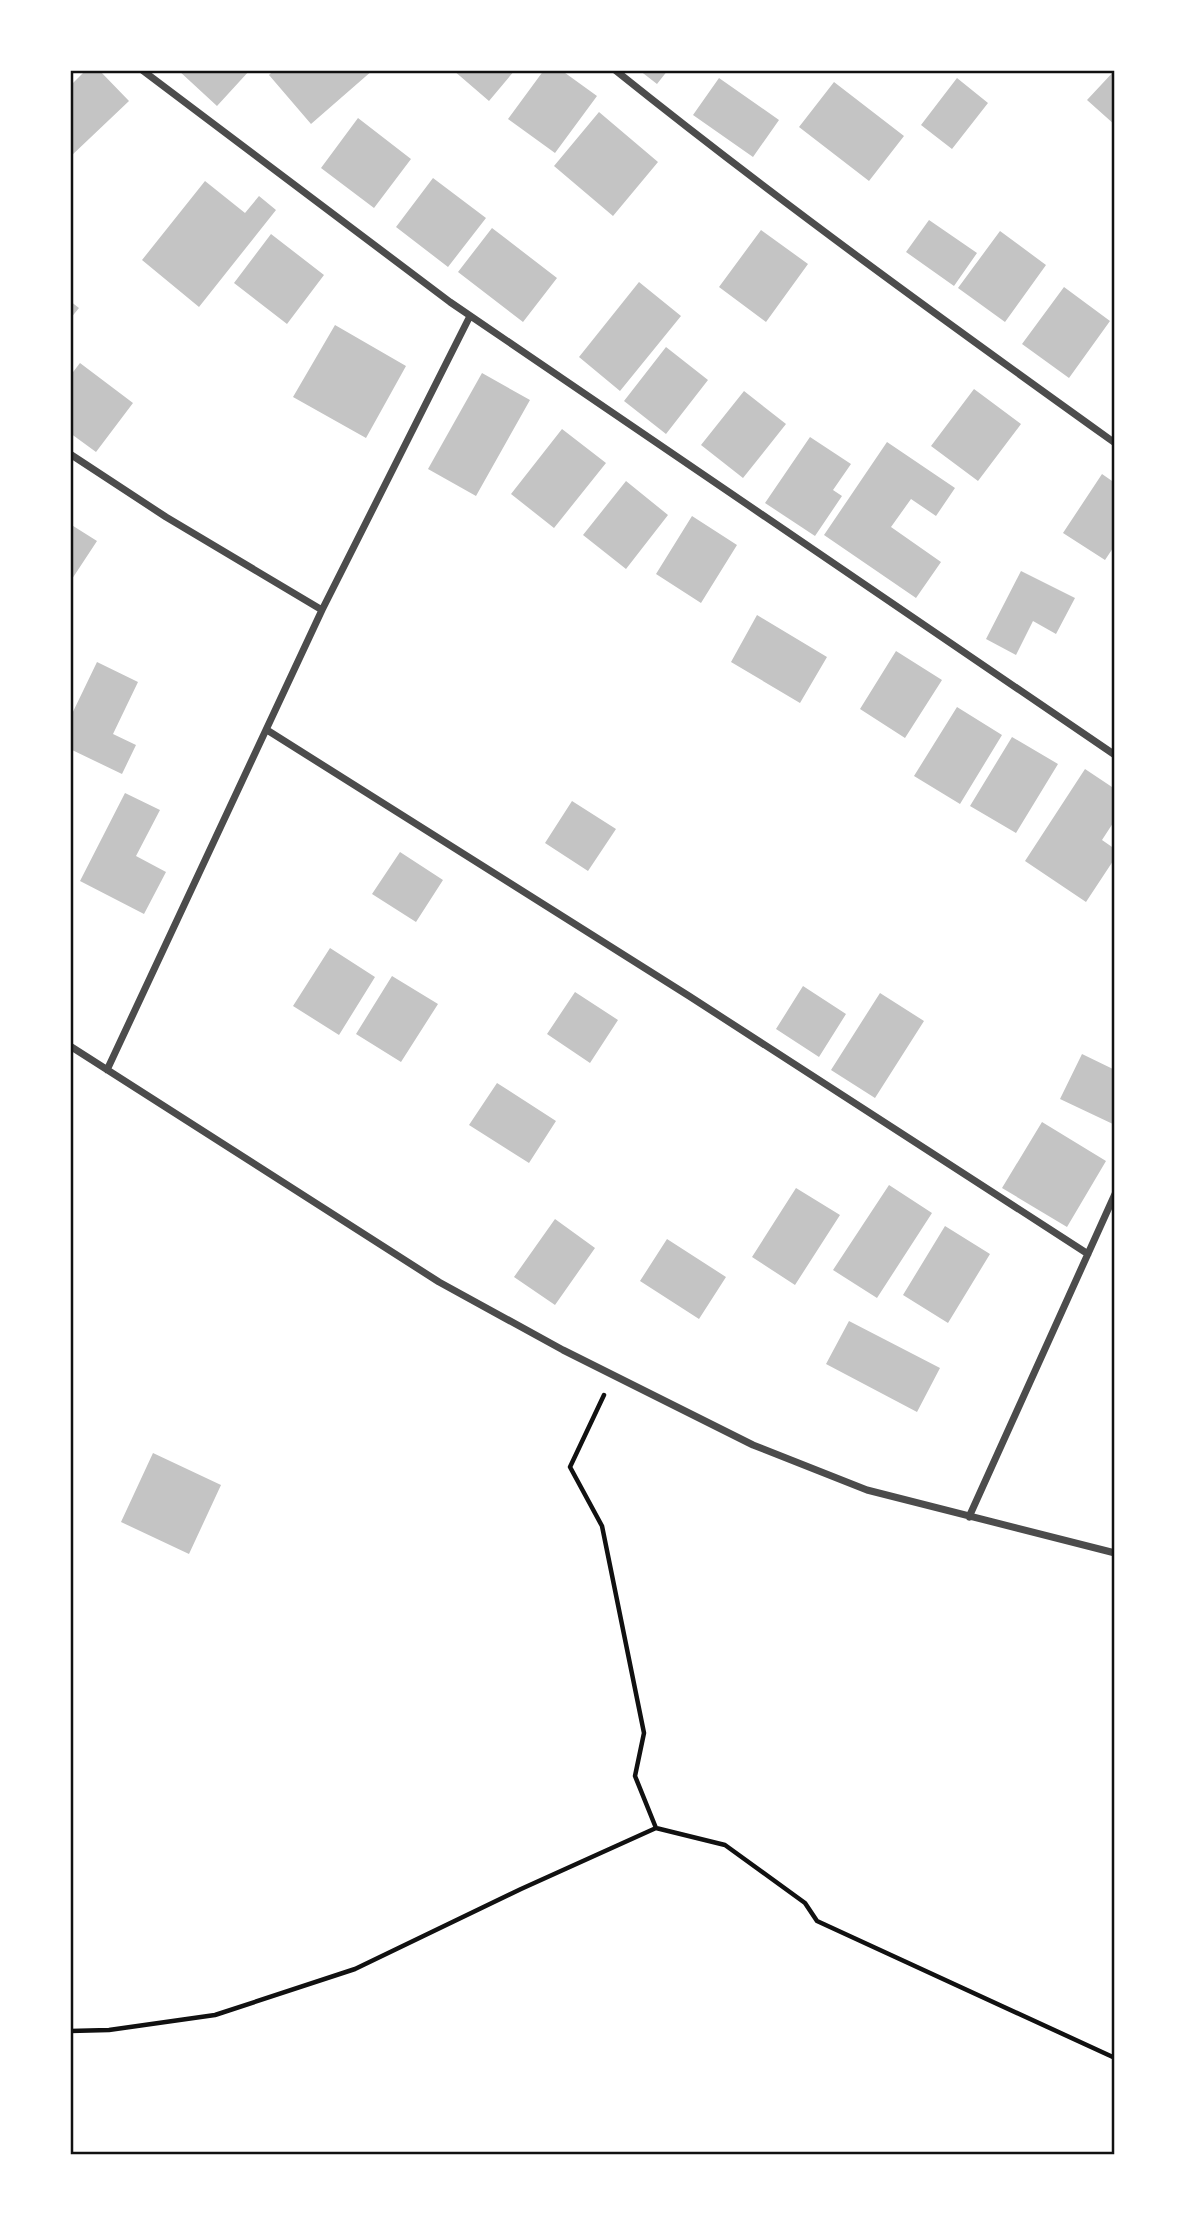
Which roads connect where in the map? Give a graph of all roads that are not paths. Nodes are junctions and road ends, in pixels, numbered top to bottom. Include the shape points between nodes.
1 (142, 70) edge
2 (615, 70) edge
3 (470, 316) junction
4 (1115, 443) edge
5 (70, 454) edge
6 (322, 610) junction
7 (267, 730) junction
8 (1115, 755) edge
9 (70, 1046) edge
10 (107, 1070) junction
11 (1115, 1194) edge
12 (1088, 1254) junction
13 (969, 1517) junction
14 (1115, 1553) edge

1 - 3 street
2 - 4 street
3 - 6 street
3 - 8 street
5 - 6 street
6 - 7 street
7 - 10 street
7 - 12 street
9 - 10 street
10 - 13 street via 439,1282 613,1376 753,1445 867,1490
11 - 12 street
12 - 13 street
13 - 14 street

